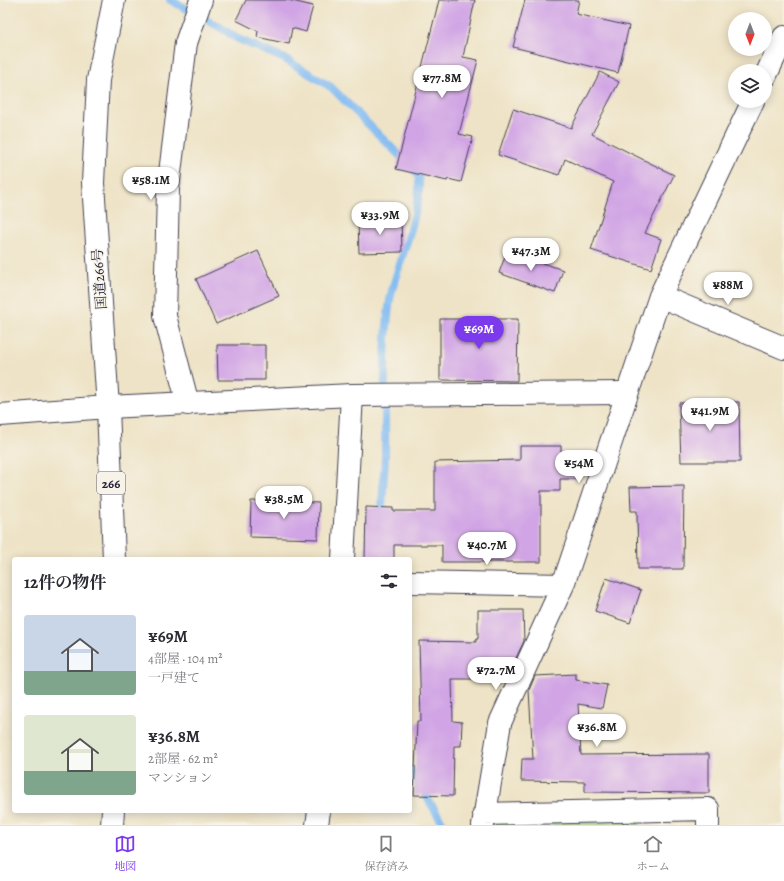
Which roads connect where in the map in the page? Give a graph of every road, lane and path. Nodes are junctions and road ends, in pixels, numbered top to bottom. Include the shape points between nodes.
1 (114, 0) edge
2 (200, 0) edge
3 (784, 37) edge
4 (771, 64) edge
5 (750, 108) edge
6 (660, 296) junction
7 (784, 348) edge
8 (627, 393) junction
9 (352, 395) junction
10 (188, 404) junction
11 (108, 407) junction
12 (0, 415) edge
13 (114, 557) edge
14 (343, 557) edge
15 (412, 582) edge
16 (563, 585) junction
17 (113, 813) edge
18 (319, 813) edge
19 (483, 819) edge
20 (112, 825) edge
21 (317, 825) edge
22 (708, 825) edge

1 - 11 main road, 国道266号 / 266 via 98,80 93,183
2 - 10 main road via 186,44 168,189 165,316
3 - 4 main road
5 - 6 main road
6 - 7 main road
6 - 8 main road
8 - 9 main road
8 - 16 main road
9 - 10 main road
9 - 14 main road
10 - 11 main road
11 - 12 main road
11 - 13 main road, 国道266号 / 266
15 - 16 main road
16 - 19 main road via 500,723
17 - 20 main road
18 - 21 main road
19 - 22 main road via 708,809

